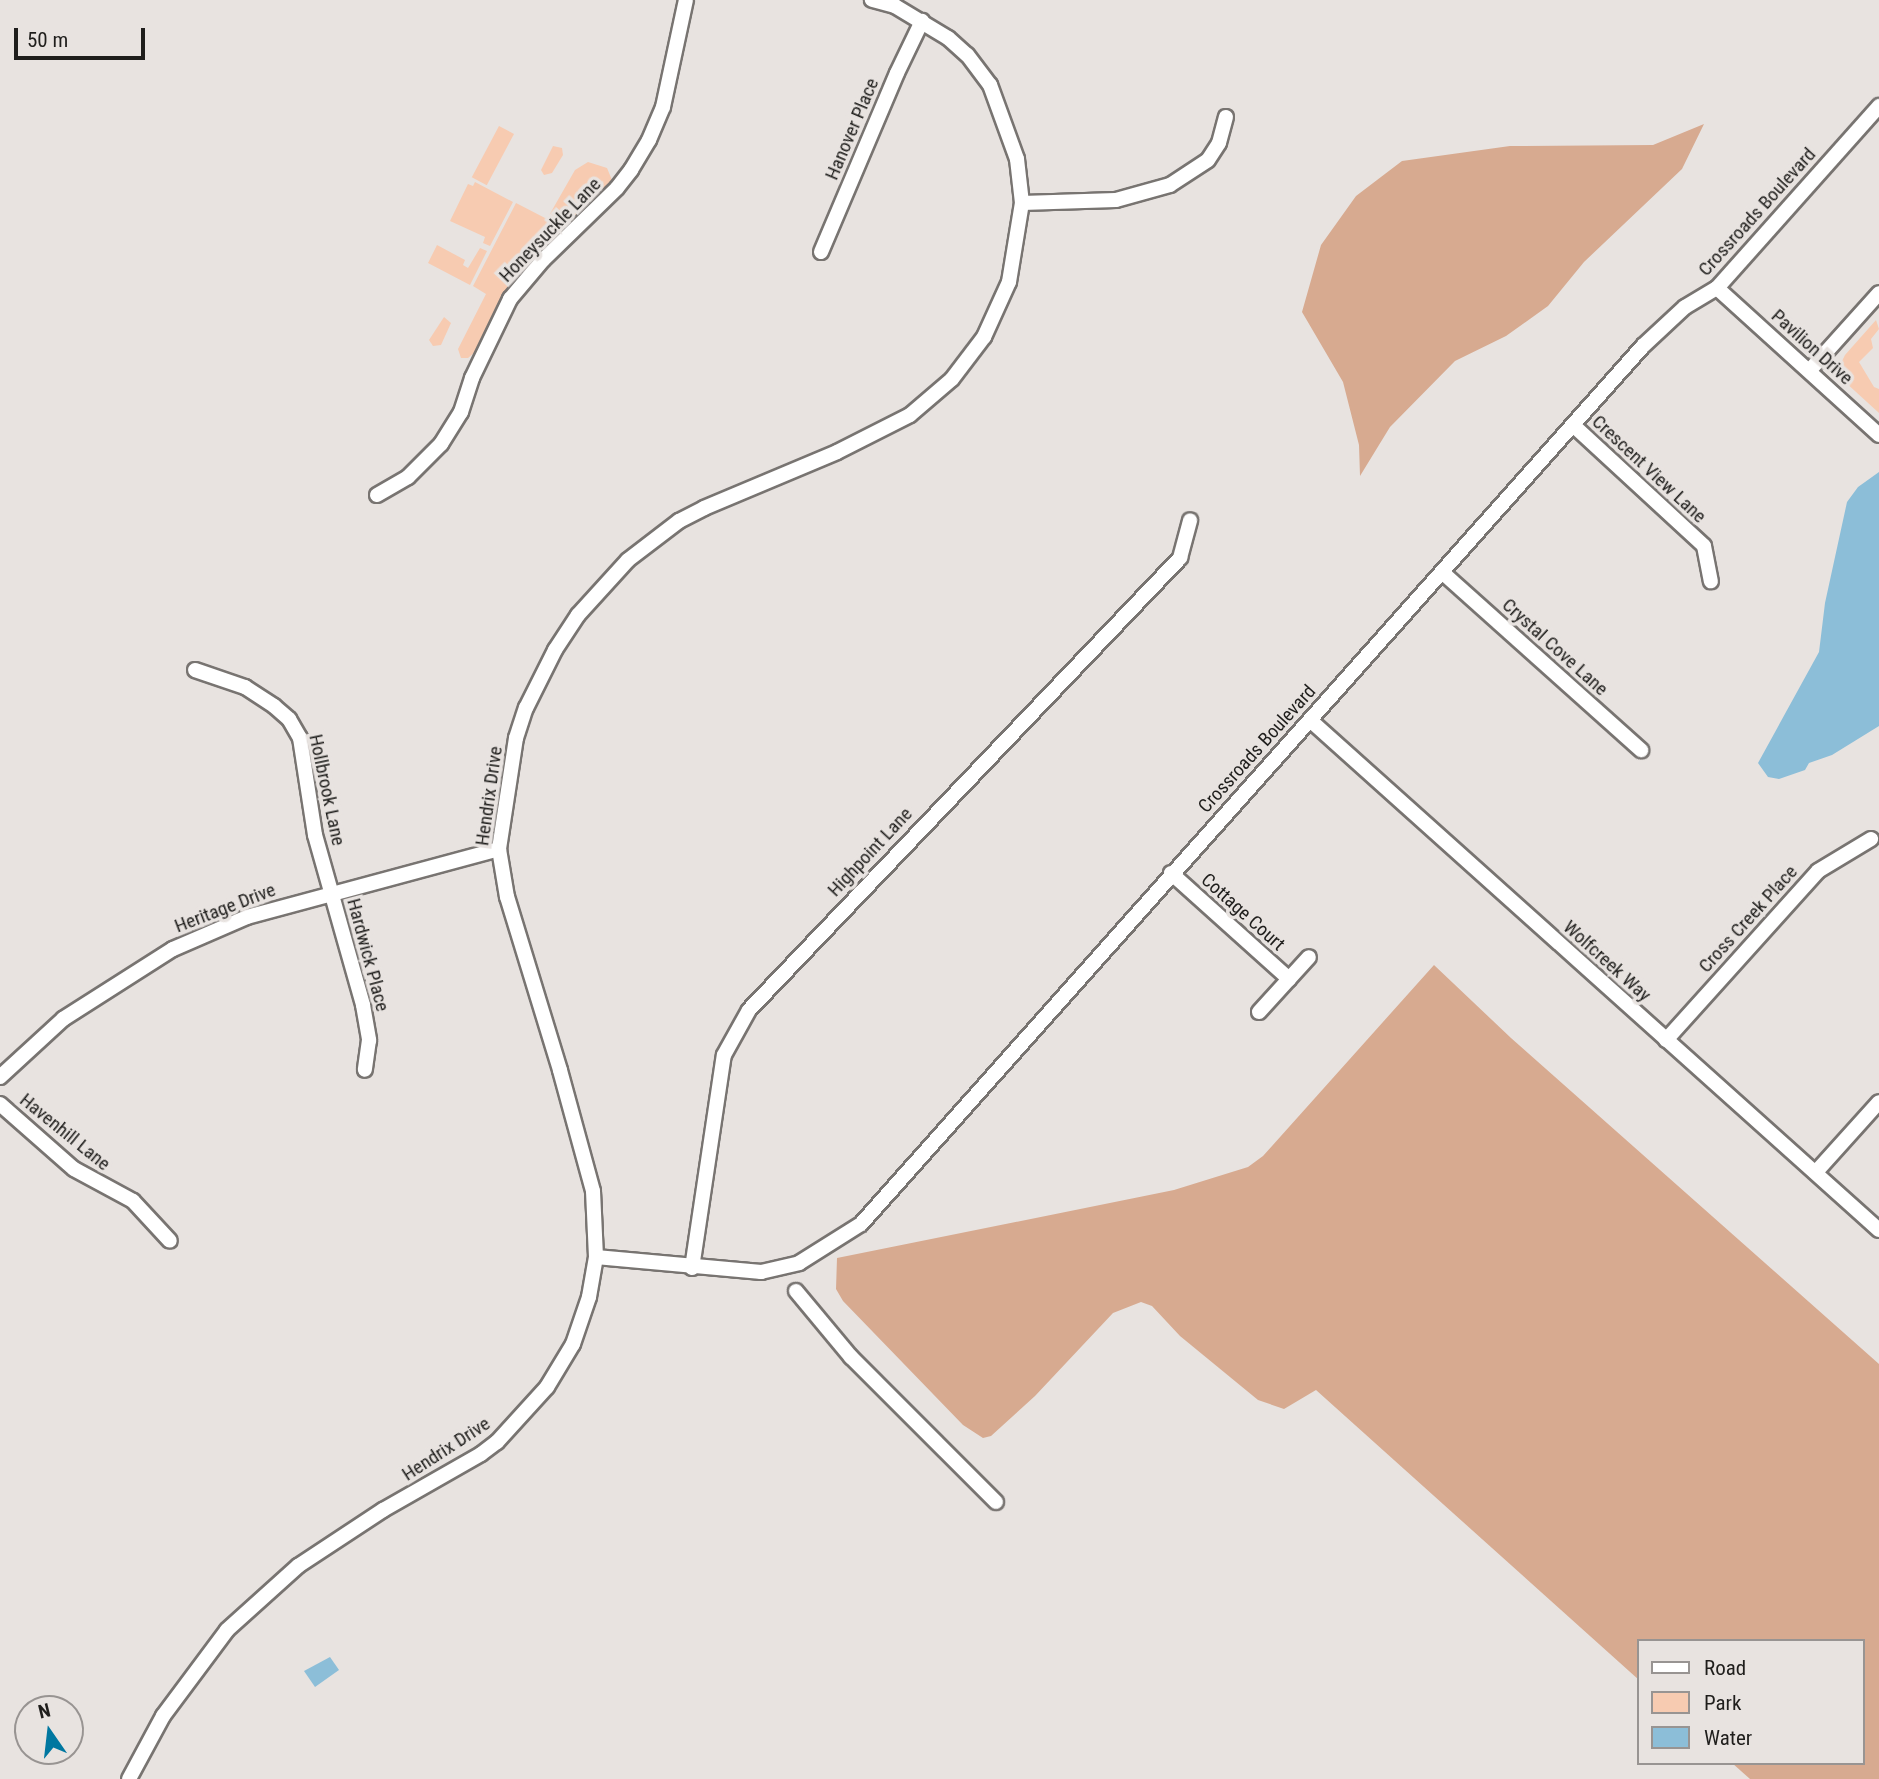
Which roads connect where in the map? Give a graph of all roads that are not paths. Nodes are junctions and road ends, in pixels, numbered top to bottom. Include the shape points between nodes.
1 (686, 0) edge
2 (872, 0) edge
3 (922, 22) junction
4 (1879, 106) edge
5 (1226, 117) dead end
6 (1022, 203) junction
7 (821, 252) dead end
8 (1717, 288) junction
9 (1879, 293) edge
10 (1810, 370) junction
11 (1573, 425) junction
12 (1879, 435) edge
13 (377, 495) dead end
14 (1190, 520) dead end
15 (1443, 573) junction
16 (1711, 581) dead end
17 (195, 670) dead end
18 (1310, 720) junction
19 (1641, 750) dead end
20 (1871, 839) dead end
21 (499, 849) junction
22 (1171, 873) junction
23 (331, 892) junction
24 (1309, 957) dead end
25 (1289, 979) junction
26 (1259, 1012) dead end
27 (1666, 1040) junction
28 (365, 1070) dead end
29 (0, 1077) edge
30 (1879, 1102) edge
31 (0, 1104) edge
32 (1815, 1172) junction
33 (1879, 1230) edge
34 (170, 1241) dead end
35 (596, 1256) junction
36 (692, 1268) junction
37 (796, 1291) dead end
38 (996, 1502) dead end
39 (129, 1779) edge

1 - 13 street, Honeysuckle Lane via 663,107 631,170 510,299 461,412 441,444 408,477
2 - 3 street, Hendrix Drive via 895,6
3 - 6 street, Hendrix Drive via 967,55 990,85 1017,159
3 - 7 street, Hanover Place
4 - 8 street, Crossroads Boulevard
5 - 6 street via 1209,160 1170,185 1116,200
6 - 21 street, Hendrix Drive via 1009,282 984,337 952,379 910,415 679,521 628,560 578,615 539,681 519,728
8 - 10 street, Pavilion Drive
8 - 11 street, Crossroads Boulevard via 1685,307 1643,346
9 - 10 street
10 - 12 street, Pavilion Drive
11 - 15 street, Crossroads Boulevard
11 - 16 street, Crescent View Lane via 1704,546
14 - 36 street, Highpoint Lane via 1180,558 749,1010 724,1055
15 - 18 street, Crossroads Boulevard
15 - 19 street, Crystal Cove Lane
17 - 23 street, Hollbrook Lane via 245,687 289,719 300,738 315,835
18 - 22 street, Crossroads Boulevard
18 - 27 street, Wolfcreek Way
20 - 27 street, Cross Creek Place via 1818,870
21 - 23 street, Heritage Drive
21 - 35 street, Hendrix Drive via 506,897 593,1191
22 - 25 street, Cottage Court
22 - 36 street, Crossroads Boulevard via 861,1224 828,1247 786,1266 761,1272
23 - 28 street, Hardwick Place via 363,1004 369,1040
23 - 29 street, Heritage Drive via 247,917 173,948 63,1019
24 - 25 street
25 - 26 street
27 - 32 street, Wolfcreek Way
30 - 32 street
31 - 34 street, Havenhill Lane via 74,1169 133,1201
32 - 33 street, Wolfcreek Way
35 - 36 street, Crossroads Boulevard
35 - 39 street, Hendrix Drive via 573,1345 547,1387 504,1436 298,1566 227,1630 163,1716
37 - 38 street via 851,1357

